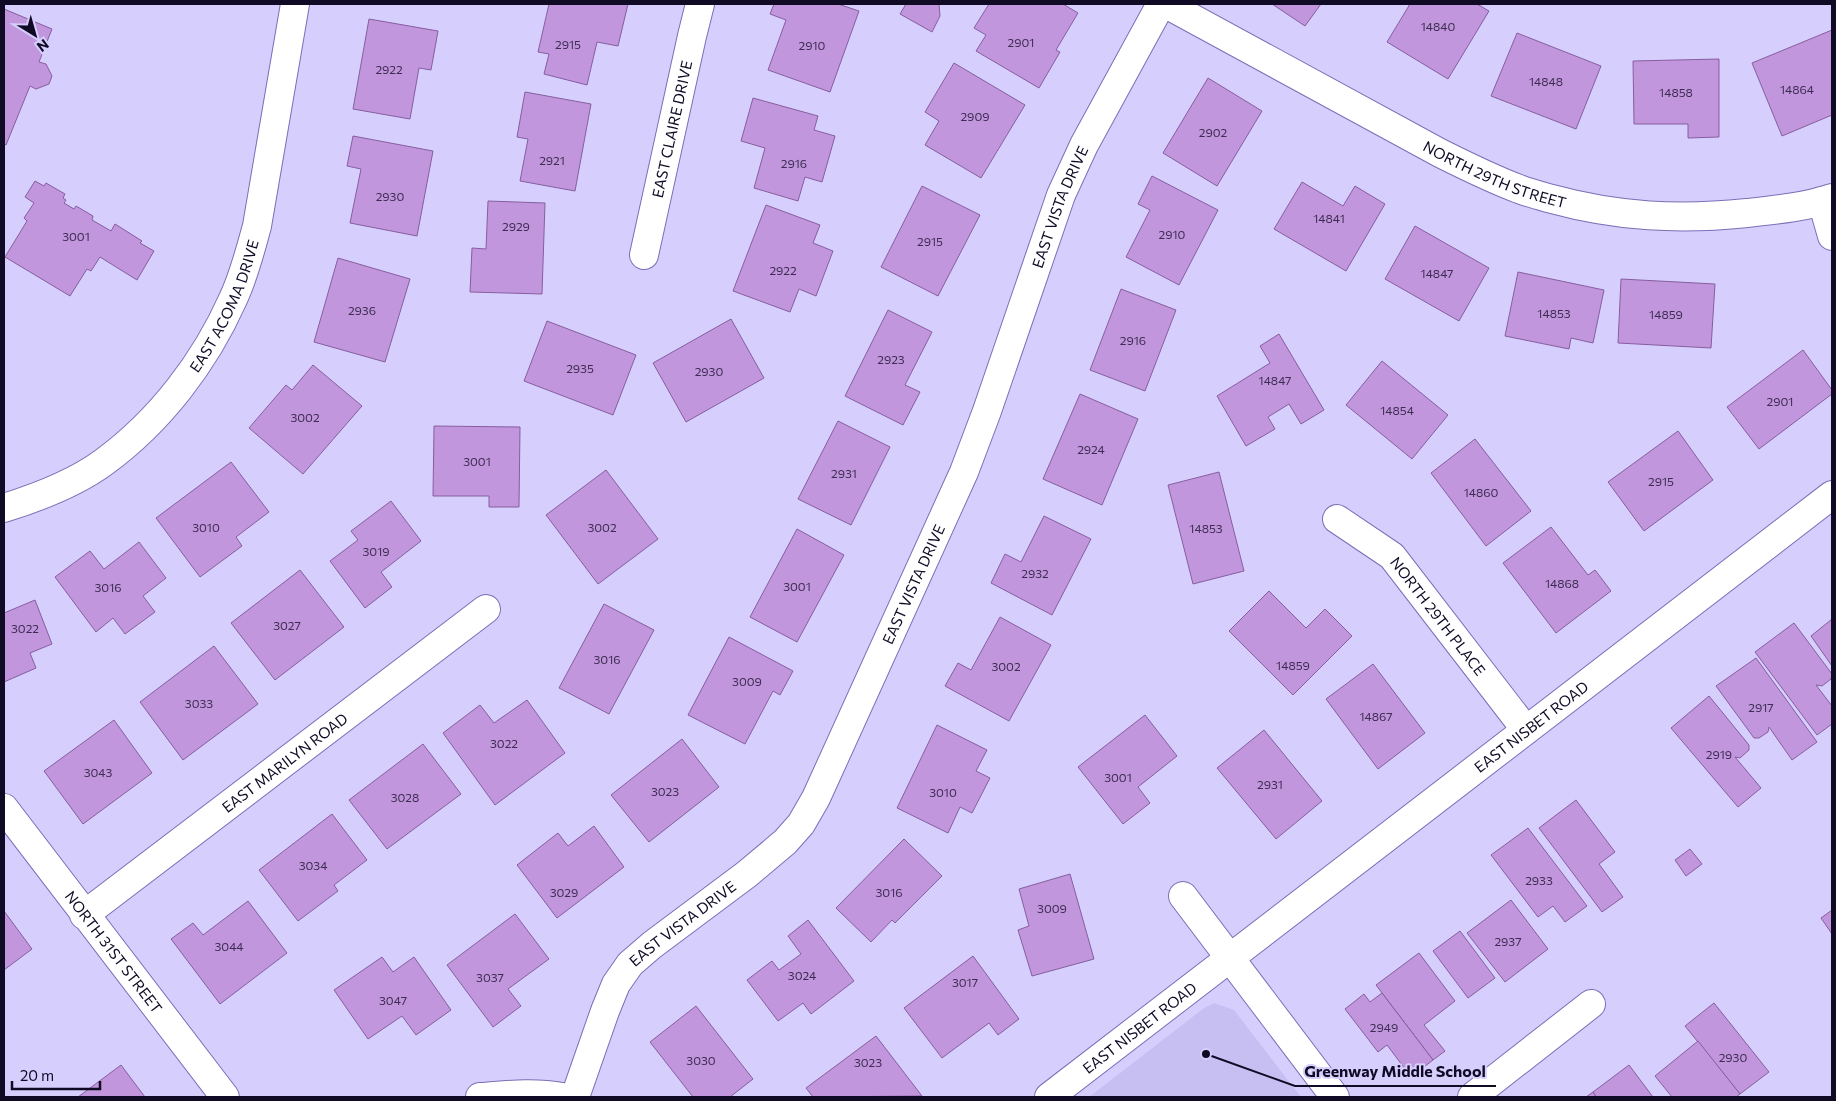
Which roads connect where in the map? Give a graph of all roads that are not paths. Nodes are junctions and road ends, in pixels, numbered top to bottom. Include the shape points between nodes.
1 (295, 4) edge
2 (700, 4) edge
3 (1161, 4) edge
4 (1166, 4) edge
5 (1827, 200) edge
6 (1832, 236) edge
7 (644, 255) dead end
8 (1832, 495) edge
9 (4, 508) edge
10 (1337, 519) dead end
11 (486, 609) dead end
12 (1526, 730) junction
13 (4, 808) edge
14 (1183, 896) dead end
15 (84, 915) junction
16 (1230, 959) junction
17 (1591, 1004) dead end
18 (225, 1097) edge
19 (480, 1097) edge
20 (562, 1097) edge
21 (575, 1097) edge
22 (1049, 1097) edge
23 (1335, 1097) edge
24 (1472, 1097) edge

1 - 9 street, EAST ACOMA DRIVE via 250,250 234,299 197,366 140,431 104,462 65,484
2 - 7 street, EAST CLAIRE DRIVE
3 - 21 street, EAST VISTA DRIVE via 1084,145 1061,195 964,472 816,798 801,824 785,842 630,964 616,984
4 - 5 street, NORTH 29TH STREET via 1440,154 1521,190 1611,212 1666,218 1713,217
5 - 6 street, NORTH 29TH STREET
8 - 12 street, EAST NISBET ROAD
10 - 12 street, NORTH 29TH PLACE via 1392,556
11 - 15 street, EAST MARILYN ROAD
12 - 16 street, EAST NISBET ROAD
13 - 15 street, NORTH 31ST STREET
14 - 16 street
15 - 18 street, NORTH 31ST STREET
16 - 22 street, EAST NISBET ROAD
16 - 23 street
17 - 24 street
19 - 20 street

